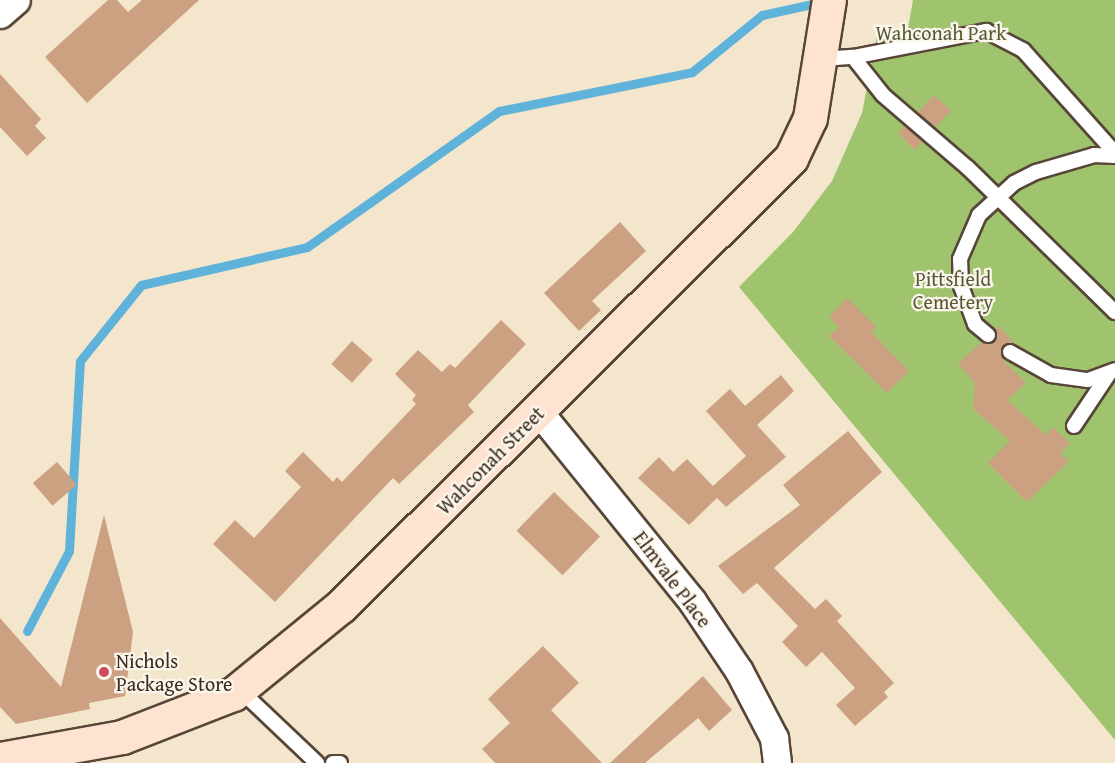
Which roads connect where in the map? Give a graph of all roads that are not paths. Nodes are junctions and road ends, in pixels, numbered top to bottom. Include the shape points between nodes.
1 (16, 0) edge
2 (829, 0) edge
3 (0, 14) edge
4 (833, 52) junction
5 (1115, 154) edge
6 (997, 197) junction
7 (1115, 312) edge
8 (988, 335) dead end
9 (1010, 352) dead end
10 (1112, 373) edge
11 (539, 412) junction
12 (1074, 426) dead end
13 (239, 689) junction
14 (0, 759) edge
15 (317, 763) edge
16 (333, 763) edge
17 (340, 763) edge
18 (777, 763) edge

1 - 3 street
2 - 4 street, Wahconah Street
4 - 5 lane via 986,31 1023,50
4 - 6 lane
4 - 11 street, Wahconah Street via 791,158
5 - 6 lane via 1067,160
6 - 7 lane
6 - 8 lane via 979,215 960,259 968,310
9 - 10 lane via 1051,375 1088,380
10 - 12 lane
11 - 13 street, Wahconah Street via 341,606
11 - 18 street, Elmvale Place via 692,601 739,671 774,738
13 - 14 street, Wahconah Street via 122,737
13 - 15 lane
16 - 17 lane

